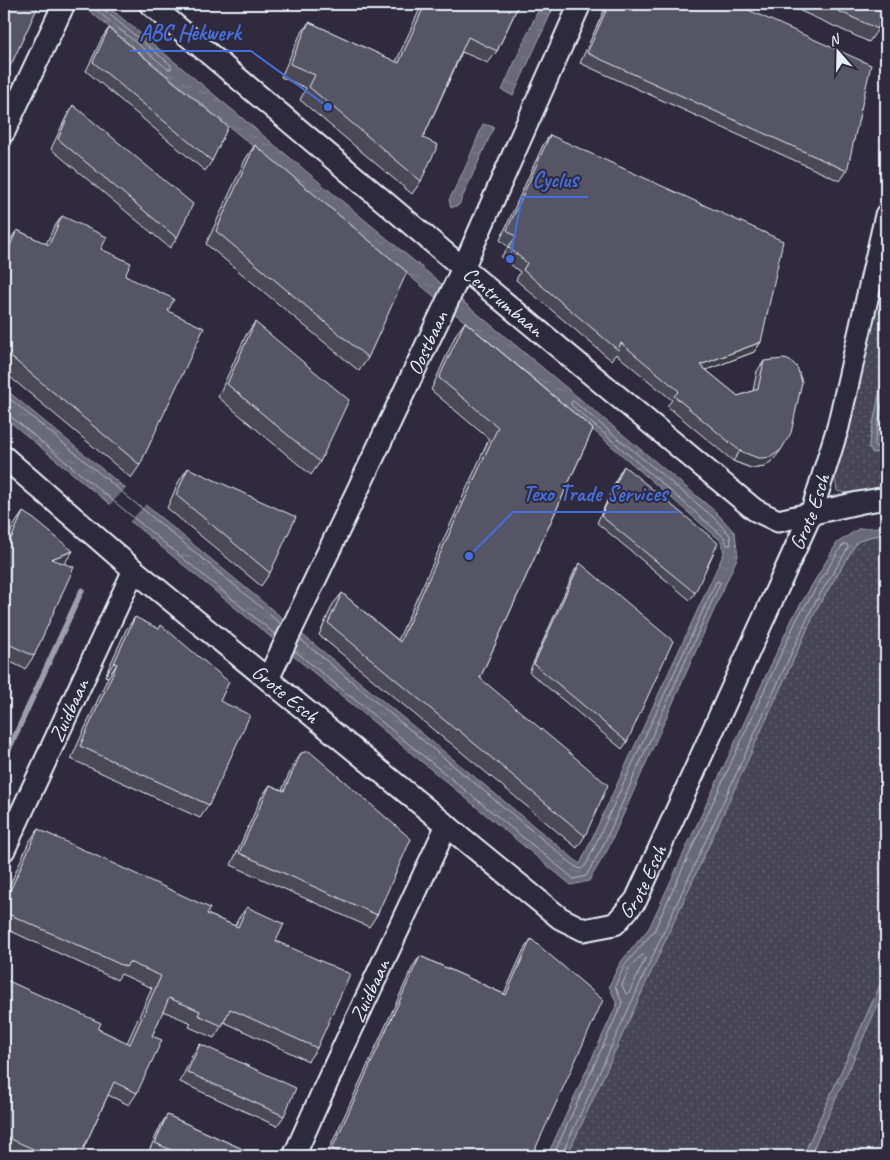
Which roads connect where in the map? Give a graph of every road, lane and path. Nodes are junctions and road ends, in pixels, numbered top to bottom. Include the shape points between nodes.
1 (64, 4) edge
2 (150, 4) edge
3 (580, 4) edge
4 (4, 132) edge
5 (886, 215) edge
6 (459, 277) junction
7 (4, 457) edge
8 (886, 498) edge
9 (811, 514) junction
10 (134, 570) junction
11 (268, 679) junction
12 (448, 825) junction
13 (4, 850) edge
14 (294, 1156) edge

1 - 4 street
2 - 6 street, Centrumbaan
3 - 6 street, Oostbaan
5 - 9 street, Grote Esch via 838,427
6 - 9 street, Centrumbaan via 755,510 778,521
6 - 11 street, Oostbaan
7 - 10 street, Grote Esch
8 - 9 street, Centrumbaan
9 - 12 street, Grote Esch via 636,900 615,924 584,930 560,918
10 - 11 street, Grote Esch
10 - 13 street, Zuidbaan
11 - 12 street, Grote Esch
12 - 14 street, Zuidbaan

